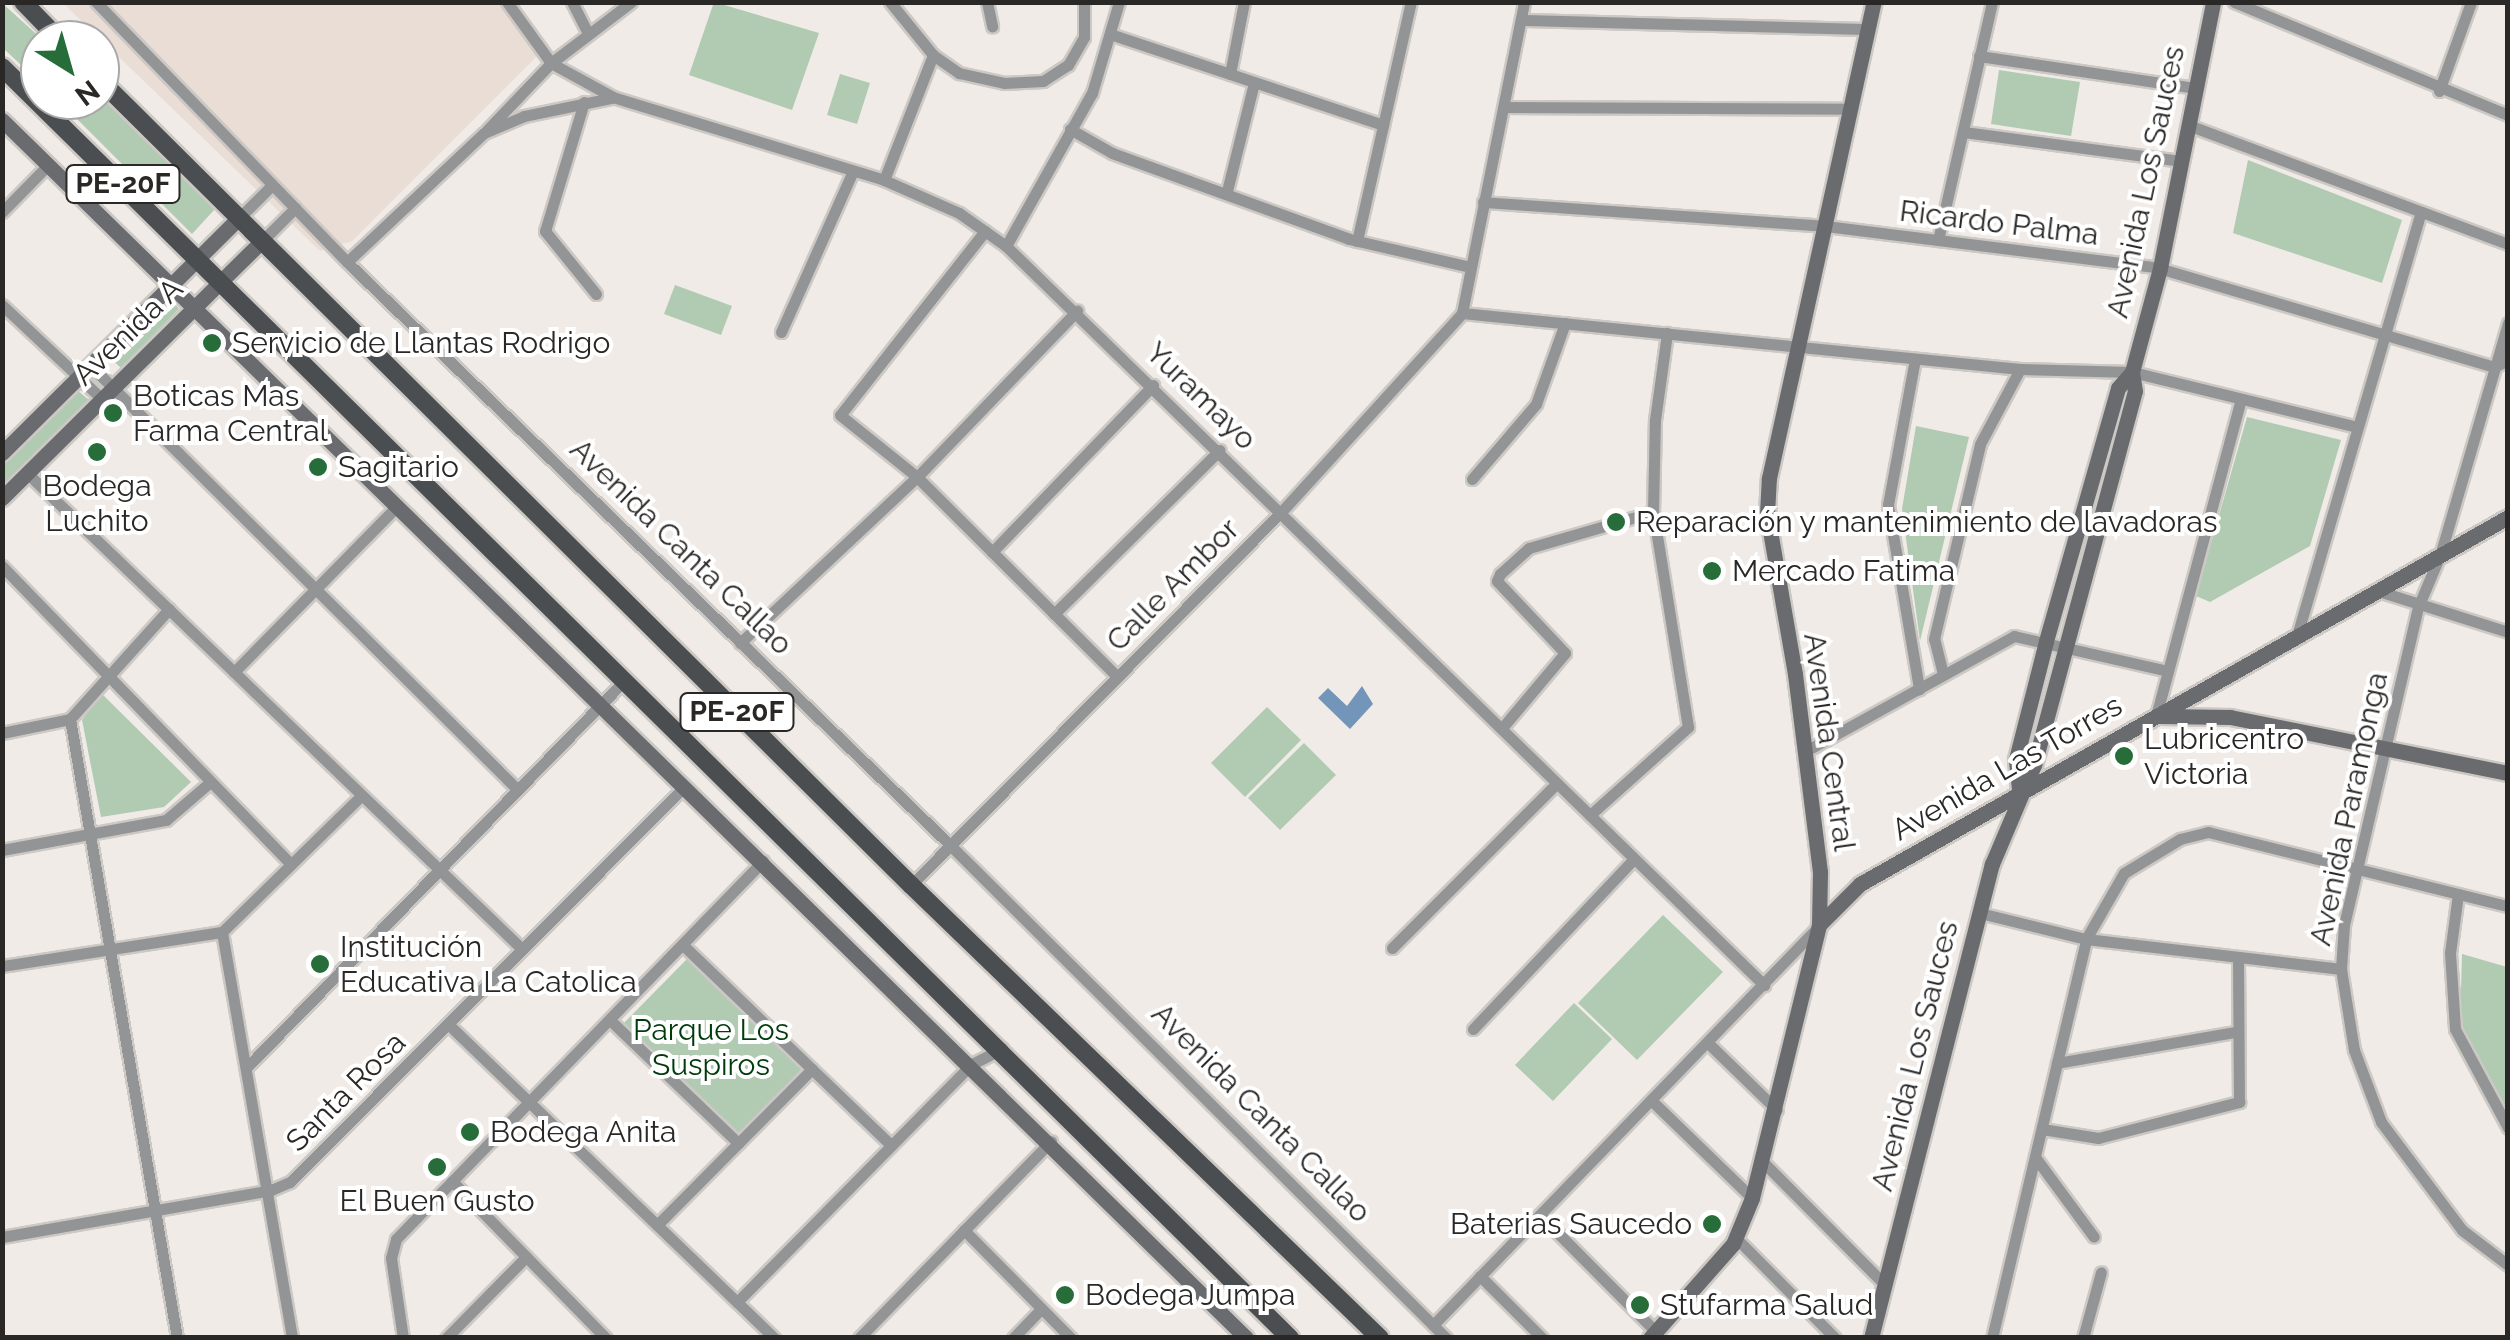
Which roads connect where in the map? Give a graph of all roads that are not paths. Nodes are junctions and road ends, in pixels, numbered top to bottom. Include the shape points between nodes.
1 (23, 2) edge
2 (96, 2) edge
3 (506, 2) edge
4 (572, 2) edge
5 (632, 2) edge
6 (890, 2) edge
7 (987, 2) edge
8 (1084, 2) edge
9 (1119, 2) edge
10 (1244, 2) edge
11 (1412, 2) edge
12 (1524, 2) edge
13 (1874, 2) edge
14 (1992, 2) edge
15 (2213, 2) edge
16 (2234, 2) edge
17 (2470, 2) edge
18 (41, 20) edge
19 (1520, 20) junction
20 (992, 26) dead end
21 (1868, 29) junction
22 (588, 34) junction
23 (1110, 34) junction
24 (934, 56) junction
25 (1979, 56) junction
26 (551, 63) junction
27 (2, 67) edge
28 (1230, 74) junction
29 (1254, 83) junction
30 (2195, 88) junction
31 (2439, 91) junction
32 (612, 97) junction
33 (120, 100) edge
34 (584, 102) junction
35 (1505, 107) junction
36 (1849, 109) junction
37 (2508, 115) edge
38 (2, 120) edge
39 (1384, 125) junction
40 (2188, 126) junction
41 (1070, 129) junction
42 (1964, 132) junction
43 (484, 133) junction
44 (2182, 160) junction
45 (50, 164) junction
46 (853, 171) junction
47 (884, 180) junction
48 (272, 184) junction
49 (1227, 191) junction
50 (1483, 202) junction
51 (295, 208) junction
52 (2, 212) edge
53 (2420, 214) junction
54 (238, 218) junction
55 (1824, 226) junction
56 (985, 231) junction
57 (1938, 240) junction
58 (262, 241) junction
59 (1357, 241) junction
60 (2508, 244) edge
61 (1006, 246) junction
62 (198, 258) junction
63 (347, 262) junction
64 (1470, 268) junction
65 (2160, 268) junction
66 (221, 280) junction
67 (172, 284) junction
68 (596, 294) dead end
69 (2, 305) edge
70 (194, 306) junction
71 (1077, 310) junction
72 (1462, 312) junction
73 (1565, 323) junction
74 (2508, 323) edge
75 (781, 332) dead end
76 (1667, 333) junction
77 (2383, 333) junction
78 (1799, 346) junction
79 (1916, 358) junction
80 (2508, 360) edge
81 (2494, 368) junction
82 (2020, 369) junction
83 (84, 371) junction
84 (2132, 372) junction
85 (1154, 385) junction
86 (106, 391) junction
87 (2241, 398) junction
88 (2353, 426) junction
89 (1220, 450) junction
90 (2, 453) edge
91 (28, 473) junction
92 (918, 477) junction
93 (1472, 479) dead end
94 (2, 498) edge
95 (398, 505) junction
96 (1283, 510) junction
97 (1653, 512) junction
98 (2508, 517) edge
99 (992, 552) junction
100 (2440, 556) junction
101 (2, 566) edge
102 (318, 589) junction
103 (2378, 591) junction
104 (2418, 606) junction
105 (168, 609) junction
106 (1054, 614) junction
107 (2508, 632) edge
108 (2296, 639) junction
109 (2046, 641) junction
110 (740, 643) junction
111 (2064, 646) junction
112 (2168, 671) junction
113 (234, 672) junction
114 (105, 673) junction
115 (1944, 674) junction
116 (1116, 676) junction
117 (625, 680) junction
118 (1919, 689) junction
119 (604, 704) junction
120 (2156, 716) junction
121 (70, 720) junction
122 (1502, 728) junction
123 (2, 733) edge
124 (2386, 750) junction
125 (1804, 752) junction
126 (2508, 774) edge
127 (1557, 782) junction
128 (210, 783) junction
129 (686, 786) junction
130 (518, 790) junction
131 (2019, 790) junction
132 (360, 797) junction
133 (1590, 815) junction
134 (92, 834) junction
135 (949, 844) junction
136 (2, 850) edge
137 (1634, 859) junction
138 (763, 861) junction
139 (291, 864) junction
140 (2357, 868) junction
141 (436, 873) junction
142 (911, 885) junction
143 (2458, 894) junction
144 (2508, 906) edge
145 (1980, 914) junction
146 (1820, 925) junction
147 (222, 932) junction
148 (2086, 939) junction
149 (114, 946) junction
150 (685, 947) junction
151 (522, 948) junction
152 (1392, 948) dead end
153 (2238, 957) junction
154 (2, 966) edge
155 (2341, 969) junction
156 (1764, 985) junction
157 (612, 1022) junction
158 (448, 1024) junction
159 (1473, 1029) dead end
160 (2234, 1032) junction
161 (1708, 1043) junction
162 (1002, 1049) junction
163 (2057, 1063) junction
164 (972, 1064) junction
165 (248, 1066) junction
166 (812, 1069) junction
167 (1653, 1102) junction
168 (532, 1105) junction
169 (1777, 1110) junction
170 (2042, 1128) junction
171 (2508, 1128) edge
172 (1050, 1142) junction
173 (738, 1144) junction
174 (891, 1146) junction
175 (2035, 1158) junction
176 (1764, 1163) junction
177 (452, 1182) junction
178 (271, 1190) junction
179 (1752, 1198) junction
180 (159, 1210) junction
181 (1540, 1215) junction
182 (657, 1225) junction
183 (964, 1230) junction
184 (2, 1237) edge
185 (2094, 1237) dead end
186 (1735, 1238) junction
187 (526, 1256) junction
188 (2508, 1264) edge
189 (2102, 1272) dead end
190 (1480, 1276) junction
191 (1884, 1284) junction
192 (736, 1302) junction
193 (1041, 1309) junction
194 (1433, 1324) junction
195 (596, 1327) junction
196 (1653, 1335) edge
197 (175, 1337) edge
198 (292, 1338) edge
199 (403, 1338) edge
200 (446, 1338) edge
201 (585, 1338) edge
202 (606, 1338) edge
203 (774, 1338) edge
204 (859, 1338) edge
205 (1014, 1338) edge
206 (1071, 1338) edge
207 (1246, 1338) edge
208 (1290, 1338) edge
209 (1380, 1338) edge
210 (1446, 1338) edge
211 (1542, 1338) edge
212 (1835, 1338) edge
213 (1871, 1338) edge
214 (1992, 1338) edge
215 (2084, 1338) edge

1 - 18 main road
2 - 48 street, Avenida Canta Callao
3 - 26 street, Yuramayo
4 - 22 street
5 - 22 street
6 - 24 street
7 - 20 street
8 - 24 street via 1084,36 1068,65 1043,82 975,79
9 - 23 street
10 - 28 street
11 - 39 street
12 - 19 street
13 - 21 street, Avenida Central
14 - 25 street
15 - 30 street, Avenida Los Sauces
16 - 31 street
17 - 31 street
19 - 21 street
19 - 35 street
21 - 36 street, Avenida Central
22 - 26 street
23 - 28 street
23 - 41 street via 1092,93
24 - 47 street
25 - 30 street
25 - 42 street
26 - 32 street, Yuramayo
26 - 43 street
27 - 62 main road, PE-20F
28 - 29 street
29 - 39 street
29 - 49 street
30 - 40 street, Avenida Los Sauces
31 - 37 street
32 - 34 street
32 - 46 street, Yuramayo
33 - 54 main road, PE-20F
34 - 43 street
34 - 68 street via 545,231
35 - 36 street
35 - 50 street
36 - 55 street, Avenida Central
38 - 45 street
39 - 59 street
40 - 44 street, Avenida Los Sauces
40 - 53 street
41 - 49 street via 1112,153
41 - 61 street
42 - 44 street
42 - 57 street
43 - 63 street
44 - 65 street, Avenida Los Sauces
45 - 52 street
45 - 67 street
46 - 47 street, Yuramayo
46 - 75 street
47 - 56 street, Yuramayo
48 - 51 street, Avenida Canta Callao
48 - 54 street, Avenida A
49 - 59 street
50 - 55 street, Ricardo Palma
50 - 64 street
51 - 58 street, Avenida A
51 - 63 street, Avenida Canta Callao
53 - 60 street
53 - 77 street
54 - 58 main road, PE-20F
54 - 62 street, Avenida A
55 - 57 street, Ricardo Palma
55 - 78 street, Avenida Central
56 - 61 street, Yuramayo
56 - 92 street via 840,415
57 - 65 street, Ricardo Palma
58 - 66 street, Avenida A
58 - 142 main road, PE-20F
59 - 64 street
61 - 71 street, Yuramayo
62 - 66 main road, PE-20F
62 - 67 street, Avenida A
63 - 110 street, Avenida Canta Callao
64 - 72 street
65 - 77 street, Ricardo Palma
65 - 84 street, Avenida Los Sauces
66 - 70 street, Avenida A
66 - 117 main road, PE-20F
67 - 70 street
67 - 83 street, Avenida A
69 - 83 street
70 - 86 street, Avenida A
70 - 95 street
71 - 85 street, Yuramayo
71 - 92 street
72 - 73 street
72 - 96 street, Calle Ambor
73 - 76 street
73 - 93 street via 1536,404
74 - 81 street, Avenida Paramonga
76 - 78 street
76 - 97 street via 1655,420
77 - 81 street, Ricardo Palma
77 - 88 street
78 - 79 street
78 - 125 street, Avenida Central via 1767,514
79 - 82 street
79 - 118 street via 1888,505
80 - 81 street
81 - 100 street, Avenida Paramonga
82 - 84 street
82 - 115 street via 1980,444 1934,639
83 - 86 street
83 - 90 street, Avenida A
84 - 87 street
84 - 109 street, Avenida Los Sauces via 2118,388
84 - 111 street, Avenida Los Sauces via 2134,391
85 - 89 street, Yuramayo
85 - 99 street
86 - 91 street, Avenida A
86 - 102 street
87 - 88 street
87 - 112 street
88 - 108 street
89 - 96 street, Yuramayo
89 - 106 street
91 - 94 street, Avenida A
91 - 105 street
92 - 99 street
92 - 110 street
95 - 102 street
95 - 119 street
96 - 116 street, Calle Ambor
96 - 122 street, Yuramayo
97 - 122 street via 1529,548 1500,574 1498,581 1565,653
97 - 133 street via 1688,719 1682,737
98 - 100 street, Avenida Las Torres
99 - 106 street
100 - 103 street, Avenida Las Torres
100 - 104 street, Avenida Paramonga
101 - 114 street
102 - 113 street
102 - 130 street
103 - 104 street
103 - 108 street, Avenida Las Torres
104 - 107 street
104 - 124 street, Avenida Paramonga
105 - 113 street
105 - 114 street
106 - 116 street
108 - 120 street, Avenida Las Torres
109 - 111 street
109 - 115 street via 2014,636
109 - 131 street, Avenida Los Sauces via 2016,759
110 - 135 street, Avenida Canta Callao
111 - 112 street
111 - 131 street, Avenida Los Sauces via 2034,765
112 - 120 street
113 - 132 street
114 - 121 street
114 - 128 street
115 - 118 street
116 - 135 street, Calle Ambor
117 - 119 street
117 - 162 main road, PE-20F
118 - 125 street
119 - 129 street
119 - 130 street
120 - 124 street via 2230,717
120 - 131 street, Avenida Las Torres
121 - 123 street
121 - 134 street
122 - 127 street, Yuramayo
124 - 126 street
124 - 140 street, Avenida Paramonga
125 - 146 street, Avenida Central
127 - 133 street, Yuramayo
127 - 152 street
128 - 134 street via 176,816
128 - 139 street
129 - 138 street
129 - 151 street, Santa Rosa
130 - 141 street
131 - 145 street, Avenida Los Sauces
131 - 146 street, Avenida Las Torres via 1854,888
132 - 139 street
132 - 141 street
133 - 137 street, Yuramayo
134 - 136 street
134 - 149 street
135 - 142 street, Calle Ambor
135 - 194 street, Avenida Canta Callao
137 - 156 street, Yuramayo
137 - 159 street
138 - 150 street
138 - 164 street
139 - 147 street
140 - 143 street
140 - 148 street via 2193,833 2124,874
140 - 155 street, Avenida Paramonga
141 - 151 street
141 - 165 street
142 - 209 main road, PE-20F
143 - 144 street
143 - 171 street via 2450,953 2455,1029
145 - 148 street
145 - 191 street, Avenida Los Sauces
146 - 156 street, Avenida Las Torres
146 - 169 street, Avenida Central
147 - 149 street
147 - 165 street
148 - 153 street
148 - 163 street
149 - 154 street
149 - 180 street
150 - 157 street
150 - 166 street
151 - 158 street, Santa Rosa
153 - 155 street
153 - 160 street
155 - 188 street, Avenida Paramonga via 2354,1050 2380,1122 2462,1230
156 - 161 street, Avenida Las Torres
157 - 168 street
157 - 173 street
158 - 168 street
158 - 178 street, Santa Rosa via 302,1173
160 - 163 street
160 - 170 street via 2241,1094 2232,1107 2098,1138
161 - 167 street, Avenida Las Torres
161 - 169 street
162 - 164 street
162 - 208 main road, PE-20F
163 - 170 street
164 - 172 street
164 - 174 street
165 - 178 street
166 - 173 street
166 - 174 street
167 - 179 street
167 - 181 street, Avenida Las Torres
168 - 177 street
168 - 182 street
169 - 176 street, Avenida Central
170 - 175 street
172 - 183 street
172 - 207 street
173 - 182 street
174 - 192 street
175 - 185 street
175 - 214 street
176 - 179 street, Avenida Central
176 - 191 street
177 - 187 street
177 - 199 street via 412,1220 391,1258
178 - 180 street, Santa Rosa
178 - 198 street
179 - 186 street, Avenida Central
180 - 184 street, Santa Rosa
180 - 197 street
181 - 190 street, Avenida Las Torres
181 - 196 street
182 - 192 street
183 - 193 street
183 - 204 street
186 - 196 street, Avenida Central
186 - 212 street
187 - 195 street
187 - 200 street
189 - 215 street
190 - 194 street, Avenida Las Torres
190 - 211 street
191 - 213 street, Avenida Los Sauces
192 - 203 street
193 - 205 street
193 - 206 street
194 - 210 street, Avenida Canta Callao
195 - 201 street
195 - 202 street

